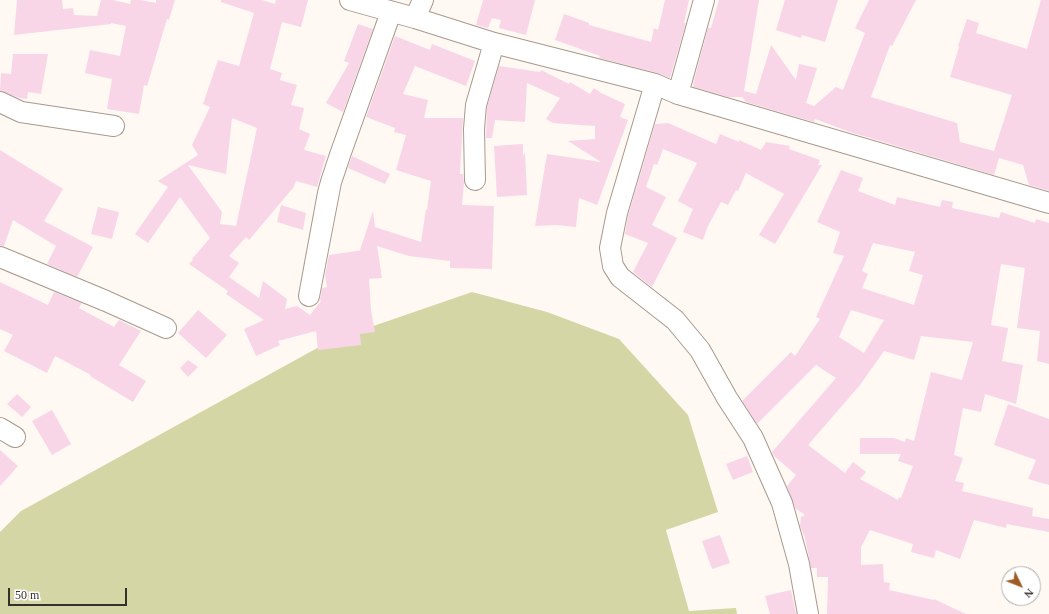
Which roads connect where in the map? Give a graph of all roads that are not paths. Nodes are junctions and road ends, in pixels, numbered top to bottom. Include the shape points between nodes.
1 (350, 0) edge
2 (704, 0) edge
3 (419, 9) edge
4 (391, 12) junction
5 (494, 43) junction
6 (655, 84) junction
7 (678, 94) junction
8 (0, 102) edge
9 (114, 126) dead end
10 (475, 180) dead end
11 (332, 182) dead end
12 (1049, 203) edge
13 (0, 257) edge
14 (166, 328) dead end
15 (808, 614) edge

1 - 4 street
2 - 7 street
3 - 4 street
3 - 5 street
4 - 11 street
5 - 6 street
5 - 10 street via 476,105
6 - 7 street
6 - 15 street via 617,213 610,248 613,266 620,277 675,320 700,350 753,438 782,503 799,564
7 - 12 street
8 - 9 street via 21,112
13 - 14 street via 106,300

